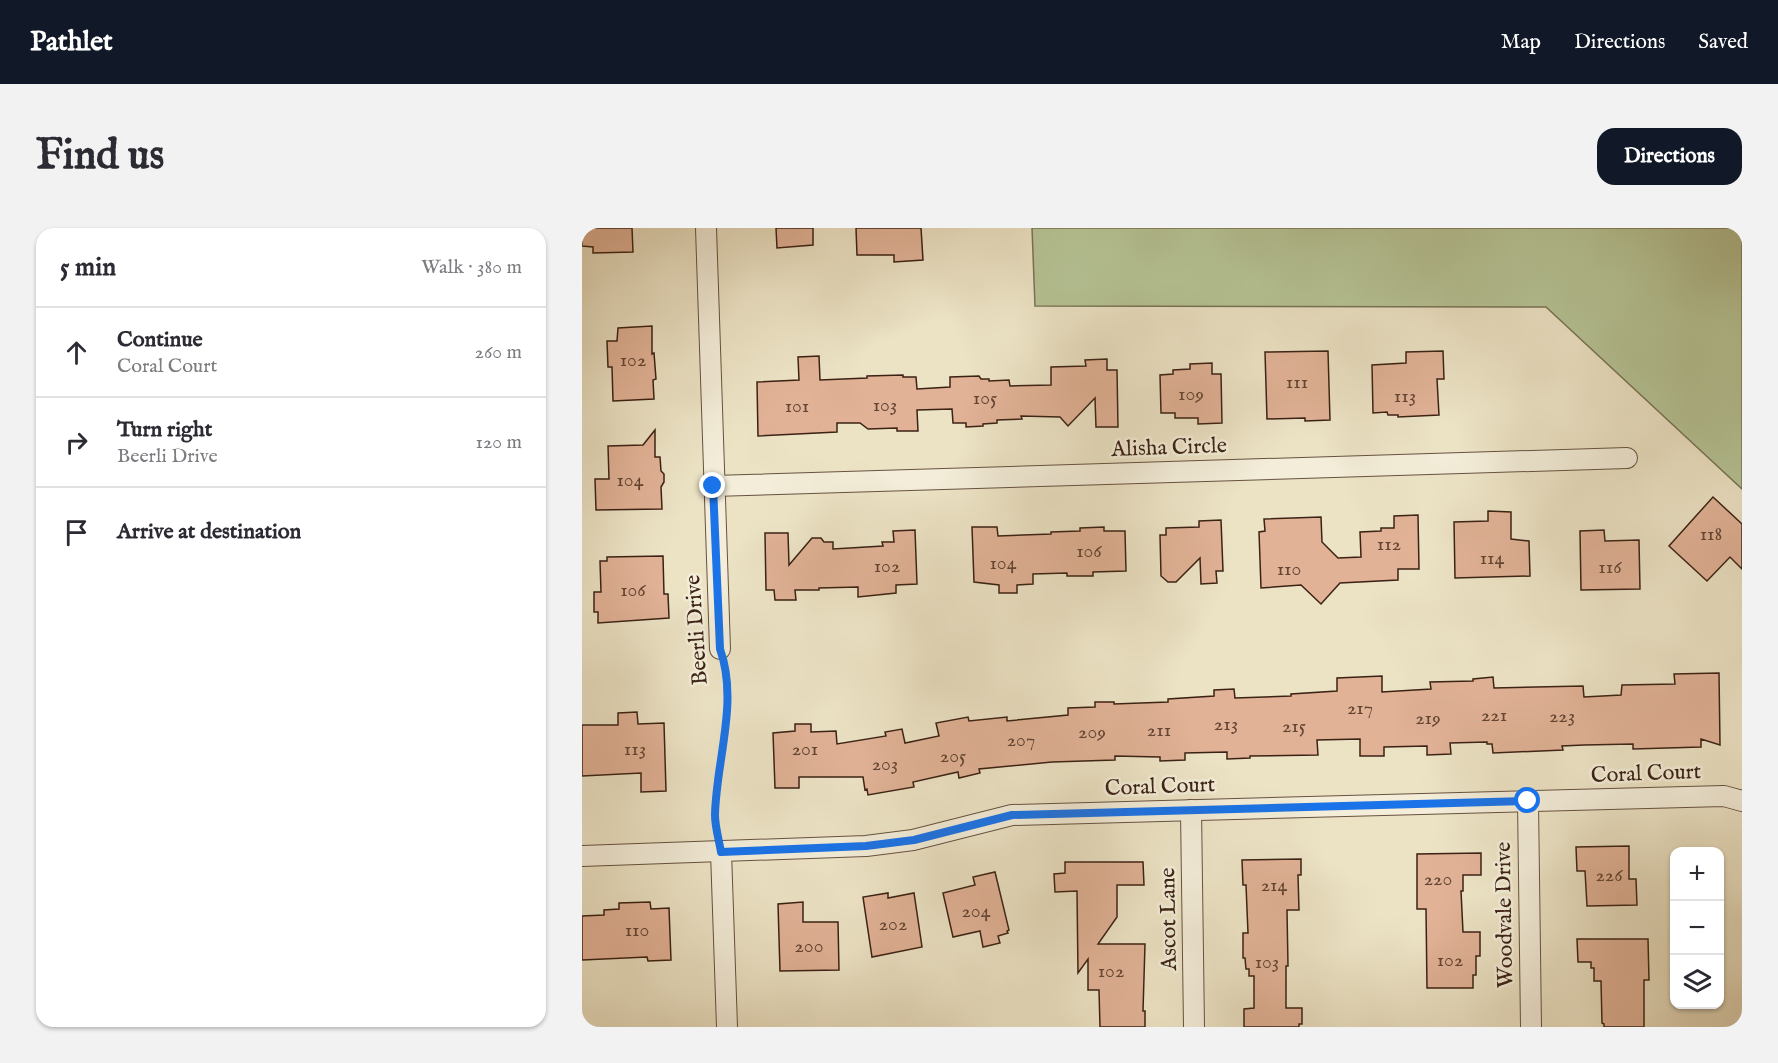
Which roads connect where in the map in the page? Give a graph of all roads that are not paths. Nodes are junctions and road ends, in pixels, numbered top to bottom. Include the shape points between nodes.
1 (706, 228) edge
2 (1627, 458) dead end
3 (713, 486) junction
4 (720, 649) road end
5 (1528, 801) junction
6 (1742, 801) edge
7 (1191, 810) junction
8 (721, 852) junction
9 (582, 856) edge
10 (727, 1027) edge
11 (1194, 1027) edge
12 (1531, 1027) edge

1 - 3 street, Beerli Drive
2 - 3 street, Alisha Circle
3 - 4 street, Beerli Drive
5 - 6 street, Coral Court via 1724,796
5 - 7 street, Coral Court
5 - 12 street, Woodvale Drive
7 - 8 street, Coral Court via 1012,815 914,840 866,846
7 - 11 street, Ascot Lane
8 - 9 street, Coral Court
8 - 10 street

